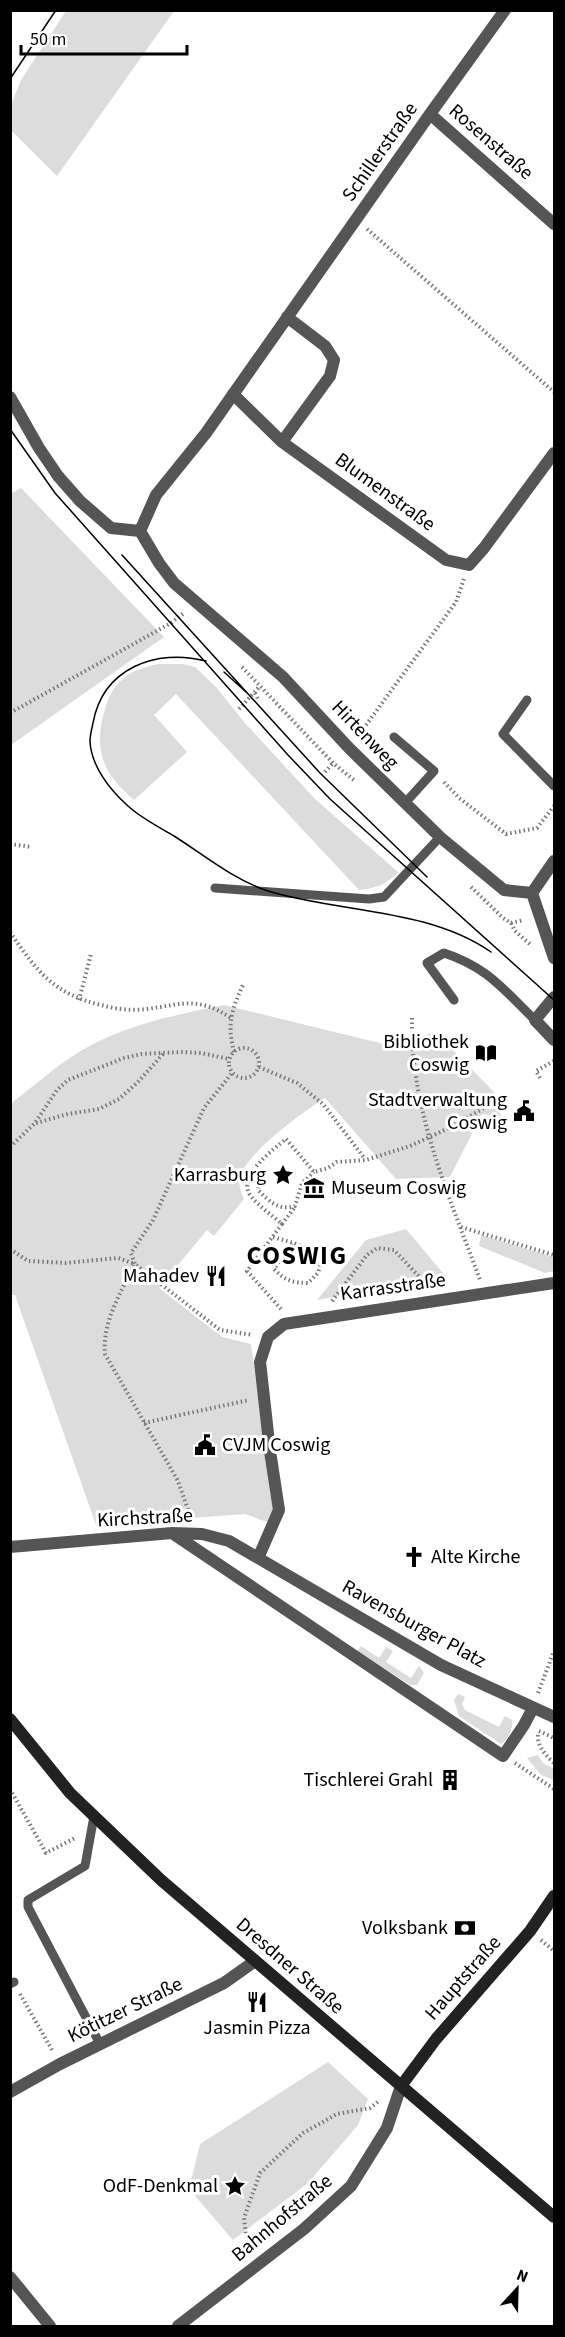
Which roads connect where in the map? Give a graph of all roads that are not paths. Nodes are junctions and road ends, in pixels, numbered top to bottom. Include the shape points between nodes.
1 (505, 10) edge
2 (429, 114) junction
3 (555, 224) edge
4 (287, 317) junction
5 (233, 394) junction
6 (10, 397) edge
7 (282, 442) junction
8 (555, 453) edge
9 (140, 531) junction
10 (526, 700) dead end
11 (394, 737) dead end
12 (555, 786) edge
13 (405, 803) junction
14 (440, 837) junction
15 (555, 861) edge
16 (215, 888) dead end
17 (532, 893) junction
18 (555, 958) edge
19 (555, 997) edge
20 (454, 1000) dead end
21 (535, 1020) junction
22 (555, 1040) edge
23 (555, 1283) edge
24 (172, 1533) junction
25 (10, 1547) edge
26 (259, 1556) junction
27 (533, 1708) junction
28 (555, 1717) edge
29 (12, 1725) edge
30 (94, 1816) junction
31 (555, 1896) edge
32 (255, 1961) junction
33 (100, 2044) junction
34 (401, 2086) junction
35 (10, 2092) edge
36 (555, 2217) edge
37 (10, 2277) edge
38 (50, 2326) edge
39 (178, 2326) edge

1 - 2 street, Schillerstraße
2 - 3 street, Rosenstraße
2 - 4 street, Schillerstraße
4 - 5 street, Schillerstraße
4 - 7 street via 325,346 334,360 330,375
5 - 7 street, Blumenstraße
5 - 9 street via 156,495
6 - 9 street via 39,448 80,501 111,528
7 - 8 street, Blumenstraße via 446,560 469,565
9 - 13 street, Hirtenweg via 174,583 283,677
10 - 12 lane via 503,734
11 - 13 lane via 434,771
13 - 14 street, Hirtenweg
14 - 16 lane via 384,897
14 - 17 street, Hirtenweg via 504,890
15 - 17 street
17 - 18 street
19 - 21 street
20 - 21 lane via 426,963 444,953 490,976
21 - 22 street
23 - 26 street, Karrasstraße via 284,1324 268,1337 260,1362 279,1510
24 - 25 street, Kirchstraße
24 - 26 street, Kirchstraße via 202,1534 229,1541
24 - 27 street via 503,1756
26 - 27 street, Ravensburger Platz via 402,1643
27 - 28 street, Ravensburger Platz
29 - 30 main road, Dresdner Straße
30 - 32 main road, Dresdner Straße
30 - 33 lane via 85,1866 28,1900 28,1907
31 - 34 main road, Hauptstraße
32 - 33 street, Kötitzer Straße via 224,1983
32 - 34 main road, Dresdner Straße
33 - 35 street, Kötitzer Straße
34 - 36 main road, Dresdner Straße
34 - 39 street, Bahnhofstraße via 387,2128 351,2186 304,2229
37 - 38 street

